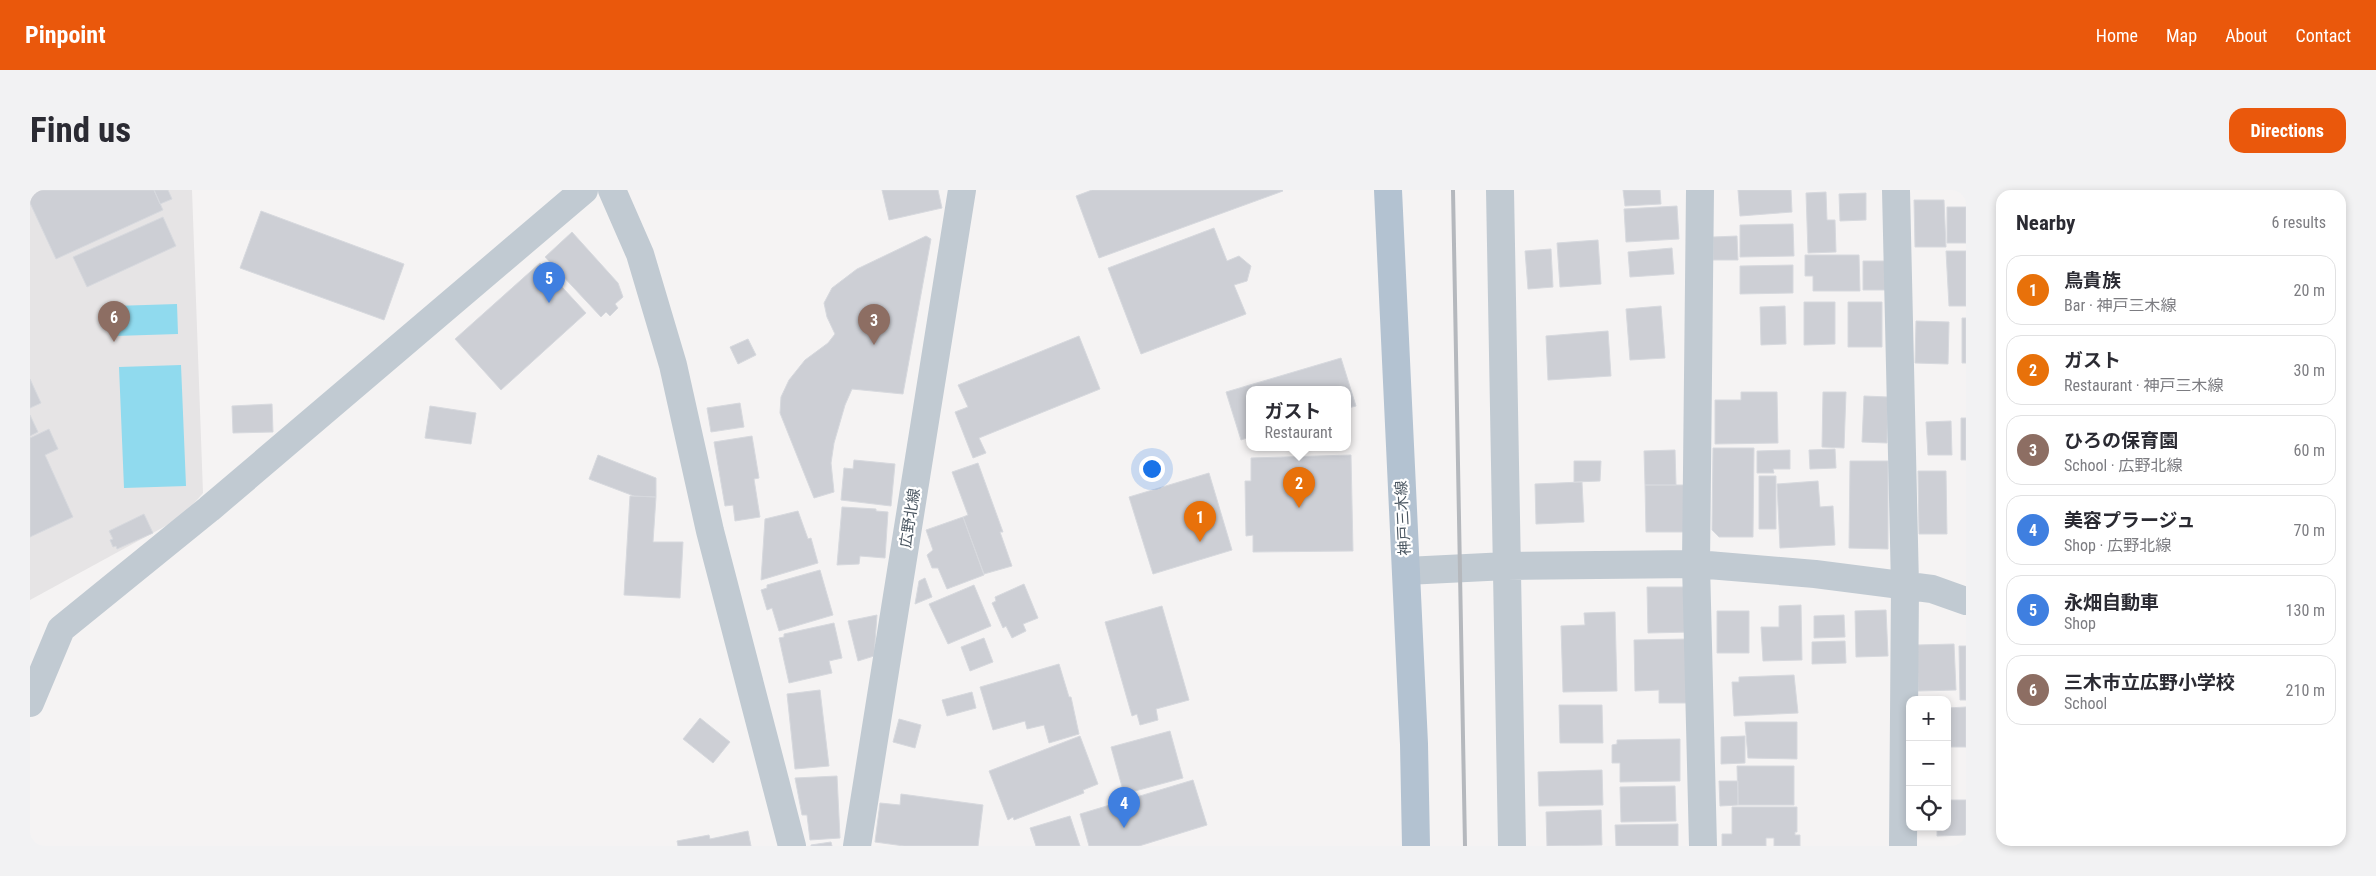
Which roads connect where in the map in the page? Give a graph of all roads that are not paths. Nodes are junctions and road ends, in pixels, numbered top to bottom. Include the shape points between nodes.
1 (584, 190) edge
2 (612, 190) edge
3 (962, 190) edge
4 (1388, 190) edge
5 (1500, 190) edge
6 (1700, 190) edge
7 (1896, 190) edge
8 (1696, 564) junction
9 (1508, 566) junction
10 (1406, 572) junction
11 (1905, 586) junction
12 (1966, 601) edge
13 (30, 703) edge
14 (792, 846) edge
15 (857, 846) edge
16 (1416, 846) edge
17 (1512, 846) edge
18 (1703, 846) edge
19 (1903, 846) edge

1 - 13 street via 209,510 61,629
2 - 14 street via 640,254 673,364 710,531
3 - 15 street, 広野北線
4 - 10 main road, 神戸三木線
5 - 9 street
6 - 8 street
7 - 11 street
8 - 9 street
8 - 11 street via 1815,574
8 - 18 street
9 - 10 street
9 - 17 street
10 - 16 main road, 神戸三木線
11 - 12 street via 1932,589
11 - 19 street

